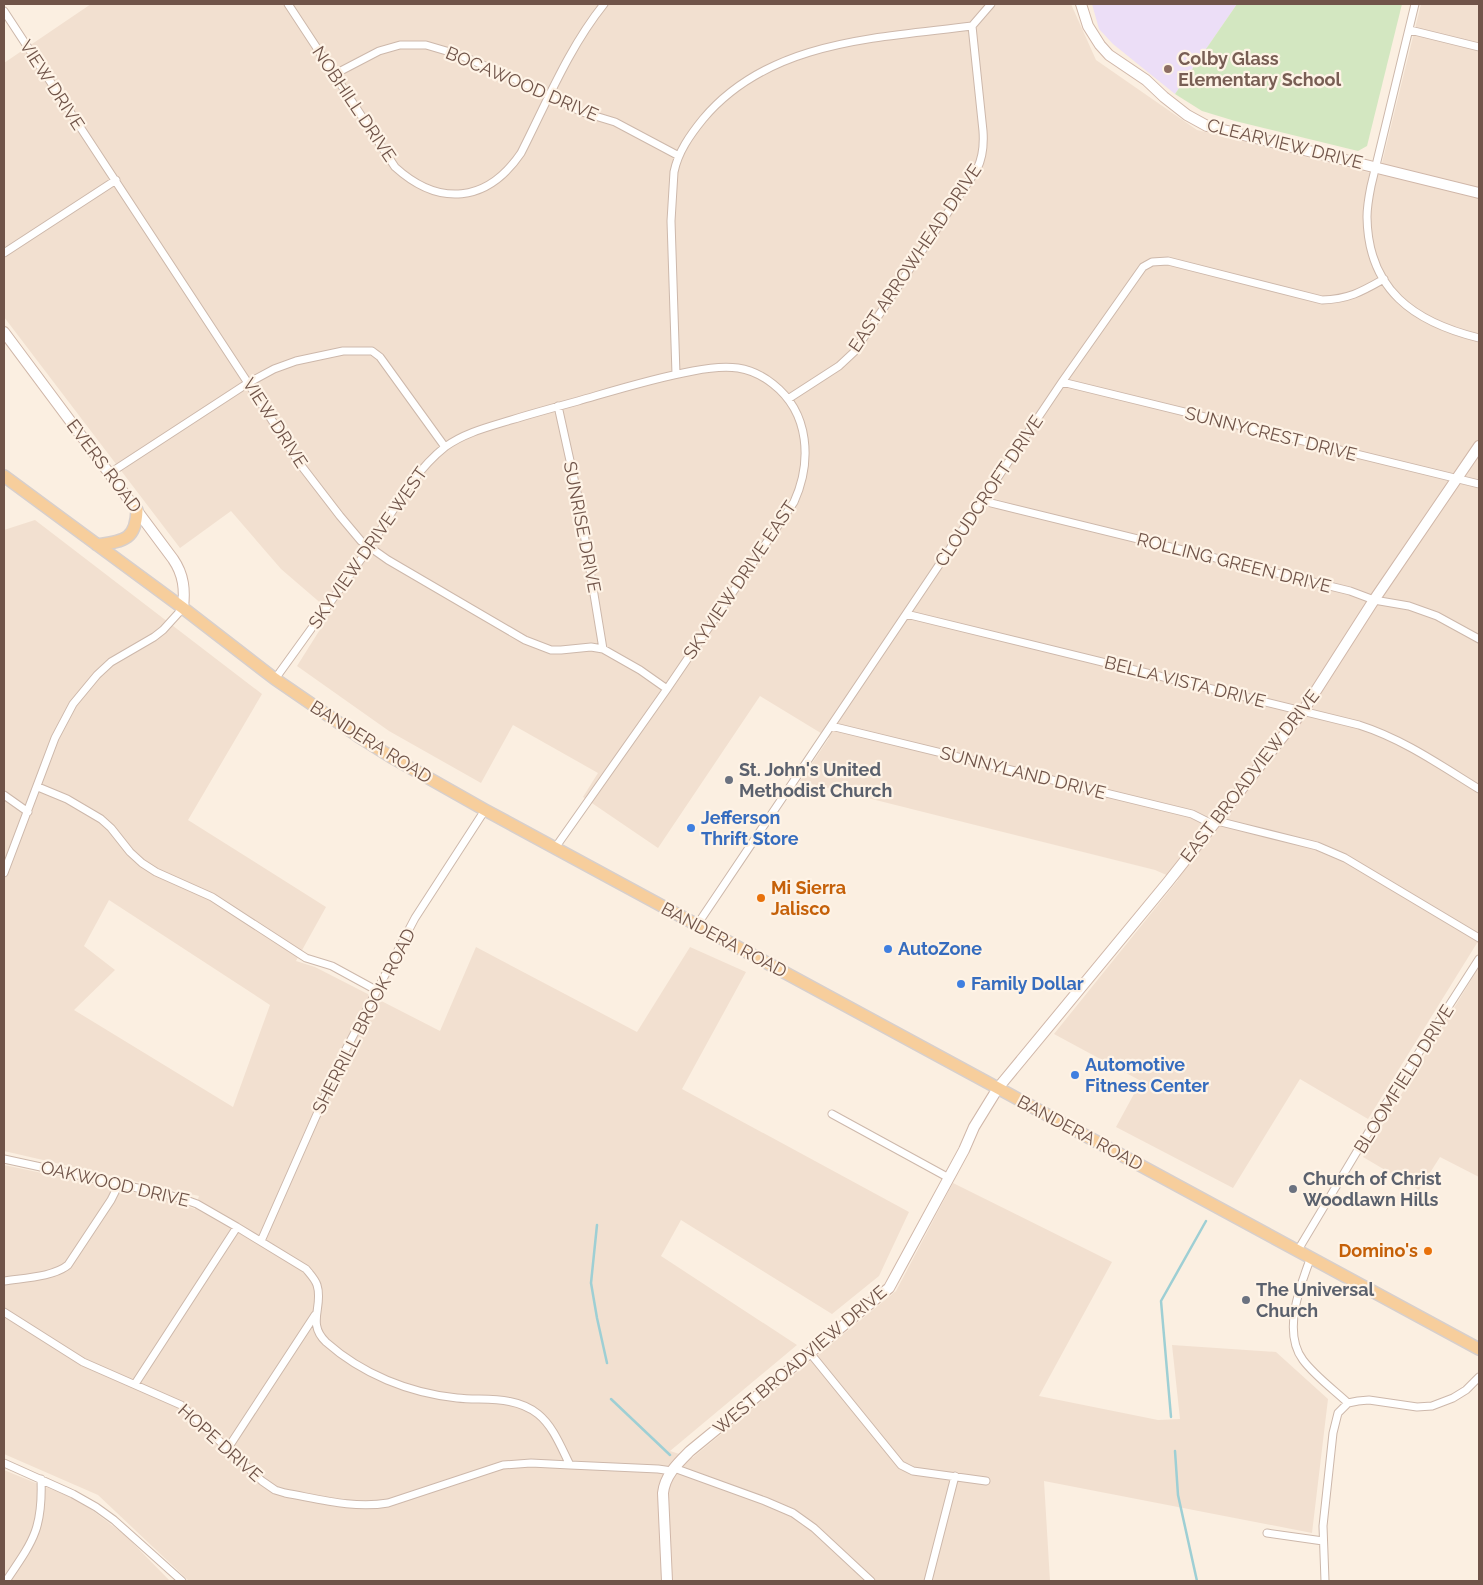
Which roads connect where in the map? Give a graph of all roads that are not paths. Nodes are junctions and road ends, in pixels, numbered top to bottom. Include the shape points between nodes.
1 (288, 4) edge
2 (604, 4) edge
3 (991, 4) edge
4 (1081, 4) edge
5 (1415, 4) edge
6 (4, 11) edge
7 (972, 26) junction
8 (1410, 30) junction
9 (1479, 47) edge
10 (333, 75) junction
11 (549, 96) junction
12 (679, 156) junction
13 (1375, 167) junction
14 (116, 180) junction
15 (1479, 192) edge
16 (4, 253) edge
17 (1384, 279) junction
18 (6, 338) edge
19 (1479, 338) edge
20 (676, 374) junction
21 (1062, 382) junction
22 (248, 383) junction
23 (788, 399) junction
24 (558, 406) junction
25 (1479, 446) edge
26 (445, 447) junction
27 (110, 473) junction
28 (4, 476) edge
29 (1457, 479) junction
30 (1479, 484) edge
31 (983, 501) junction
32 (137, 510) junction
33 (97, 545) junction
34 (369, 547) junction
35 (1374, 600) junction
36 (183, 608) junction
37 (906, 614) junction
38 (1479, 639) edge
39 (603, 649) junction
40 (275, 679) junction
41 (666, 689) junction
42 (1303, 711) junction
43 (830, 726) junction
44 (38, 787) junction
45 (1479, 789) edge
46 (4, 795) edge
47 (485, 810) junction
48 (28, 812) junction
49 (1216, 822) junction
50 (555, 848) junction
51 (4, 873) edge
52 (697, 925) junction
53 (1479, 938) edge
54 (1479, 959) edge
55 (376, 990) junction
56 (998, 1088) junction
57 (832, 1114) dead end
58 (4, 1159) edge
59 (949, 1178) junction
60 (119, 1184) junction
61 (237, 1227) junction
62 (260, 1241) junction
63 (1298, 1250) junction
64 (1311, 1257) junction
65 (4, 1281) edge
66 (4, 1312) edge
67 (316, 1314) junction
68 (1479, 1349) edge
69 (810, 1353) junction
70 (1479, 1377) edge
71 (135, 1384) junction
72 (1348, 1402) junction
73 (228, 1448) junction
74 (4, 1464) edge
75 (570, 1464) junction
76 (673, 1469) junction
77 (954, 1476) junction
78 (41, 1479) junction
79 (986, 1481) dead end
80 (1267, 1532) dead end
81 (1323, 1540) junction
82 (6, 1581) edge
83 (182, 1581) edge
84 (667, 1581) edge
85 (871, 1581) edge
86 (928, 1581) edge
87 (1325, 1581) edge

1 - 10 street, NOBHILL DRIVE
2 - 11 street, NOBHILL DRIVE via 580,36
3 - 7 street
4 - 13 street, CLEARVIEW DRIVE via 1090,31 1109,55 1146,80 1187,115 1207,126
5 - 8 street
6 - 14 street, VIEW DRIVE
7 - 12 street via 848,41 792,58 744,82 715,105 689,136
7 - 23 street, EAST ARROWHEAD DRIVE via 984,131 978,169 854,352 839,366
8 - 9 street
8 - 13 street
10 - 11 street, BOCAWOOD DRIVE via 379,51 400,45 426,45 460,55
10 - 11 street, NOBHILL DRIVE via 386,156 402,173 430,190 446,193 462,193 488,186 500,178 521,153
11 - 12 street, BOCAWOOD DRIVE via 582,112 615,122
12 - 20 street via 674,172 671,221
13 - 15 street, CLEARVIEW DRIVE
13 - 17 street via 1368,205 1368,232
14 - 16 street
14 - 22 street, VIEW DRIVE
17 - 19 street via 1400,300 1422,317 1450,330
17 - 21 street, CLOUDCROFT DRIVE via 1353,296 1322,300 1168,261 1152,262 1138,272
18 - 27 street, EVERS ROAD
20 - 23 street, SKYVIEW DRIVE EAST via 723,366 751,370
20 - 24 street, SKYVIEW DRIVE WEST
21 - 29 street, SUNNYCREST DRIVE
21 - 31 street, CLOUDCROFT DRIVE
22 - 26 street via 296,361 343,351 372,351 380,356
22 - 27 street
22 - 34 street, VIEW DRIVE via 300,464
23 - 41 street, SKYVIEW DRIVE EAST via 798,415 804,435 805,469 799,491
24 - 26 street, SKYVIEW DRIVE WEST via 486,427
24 - 39 street, SUNRISE DRIVE via 578,497
25 - 29 street, EAST BROADVIEW DRIVE
26 - 34 street, SKYVIEW DRIVE WEST via 433,457 406,492
27 - 32 street, EVERS ROAD
28 - 33 main road, BANDERA ROAD
29 - 30 street, SUNNYCREST DRIVE
29 - 35 street, EAST BROADVIEW DRIVE
31 - 35 street, ROLLING GREEN DRIVE via 1341,589
31 - 37 street, CLOUDCROFT DRIVE
32 - 33 main road via 133,533 115,543
32 - 36 street, EVERS ROAD via 182,575
33 - 36 main road, BANDERA ROAD
34 - 39 street, VIEW DRIVE via 537,645 556,650
34 - 40 street, SKYVIEW DRIVE WEST
35 - 38 street, ROLLING GREEN DRIVE via 1409,606 1438,616
35 - 42 street, EAST BROADVIEW DRIVE
36 - 40 main road, BANDERA ROAD
36 - 44 street via 162,630 111,662 84,689 63,721
37 - 42 street, BELLA VISTA DRIVE
37 - 43 street, CLOUDCROFT DRIVE
39 - 41 street, VIEW DRIVE
40 - 47 main road, BANDERA ROAD via 386,754
41 - 50 street, SKYVIEW DRIVE EAST
42 - 45 street, BELLA VISTA DRIVE via 1377,730
42 - 49 street, EAST BROADVIEW DRIVE
43 - 49 street, SUNNYLAND DRIVE
43 - 52 street, CLOUDCROFT DRIVE
44 - 48 street
44 - 55 street via 67,798 100,819 130,852 156,872 212,897 306,958 332,966
46 - 48 street
47 - 50 main road, BANDERA ROAD
47 - 55 street, SHERRILL BROOK ROAD via 415,918
48 - 51 street
49 - 53 street, SUNNYLAND DRIVE via 1317,846 1370,873
49 - 56 street, EAST BROADVIEW DRIVE
50 - 52 main road, BANDERA ROAD
52 - 56 main road, BANDERA ROAD
54 - 63 street, BLOOMFIELD DRIVE via 1380,1113
55 - 62 street, SHERRILL BROOK ROAD via 344,1053
56 - 59 street, WEST BROADVIEW DRIVE
56 - 63 main road, BANDERA ROAD
57 - 59 street
58 - 60 street, OAKWOOD DRIVE
59 - 69 street, WEST BROADVIEW DRIVE via 889,1288
60 - 61 street, OAKWOOD DRIVE via 197,1204
60 - 65 street via 68,1265 48,1274
61 - 62 street, OAKWOOD DRIVE
61 - 71 street
62 - 67 street, OAKWOOD DRIVE via 306,1269 317,1283
63 - 64 main road, BANDERA ROAD
64 - 68 main road, BANDERA ROAD
64 - 72 street via 1295,1307 1296,1344 1304,1361
66 - 71 street, HOPE DRIVE via 83,1362
67 - 73 street
67 - 75 street, OAKWOOD DRIVE via 317,1330 324,1340 365,1370 387,1380 432,1395 507,1401 526,1406 551,1428
69 - 76 street, WEST BROADVIEW DRIVE via 690,1451
69 - 77 street via 902,1465 913,1471
70 - 72 street via 1466,1390 1432,1406 1369,1400
71 - 73 street, HOPE DRIVE via 181,1405
72 - 81 street via 1338,1413 1334,1434
73 - 75 street, HOPE DRIVE via 275,1490 367,1506 388,1503 503,1466
74 - 78 street
75 - 76 street
76 - 84 street, WEST BROADVIEW DRIVE via 663,1493
76 - 85 street via 793,1513
77 - 79 street
77 - 86 street
78 - 82 street via 42,1507 37,1530
78 - 83 street via 96,1507 114,1520
80 - 81 street
81 - 87 street

